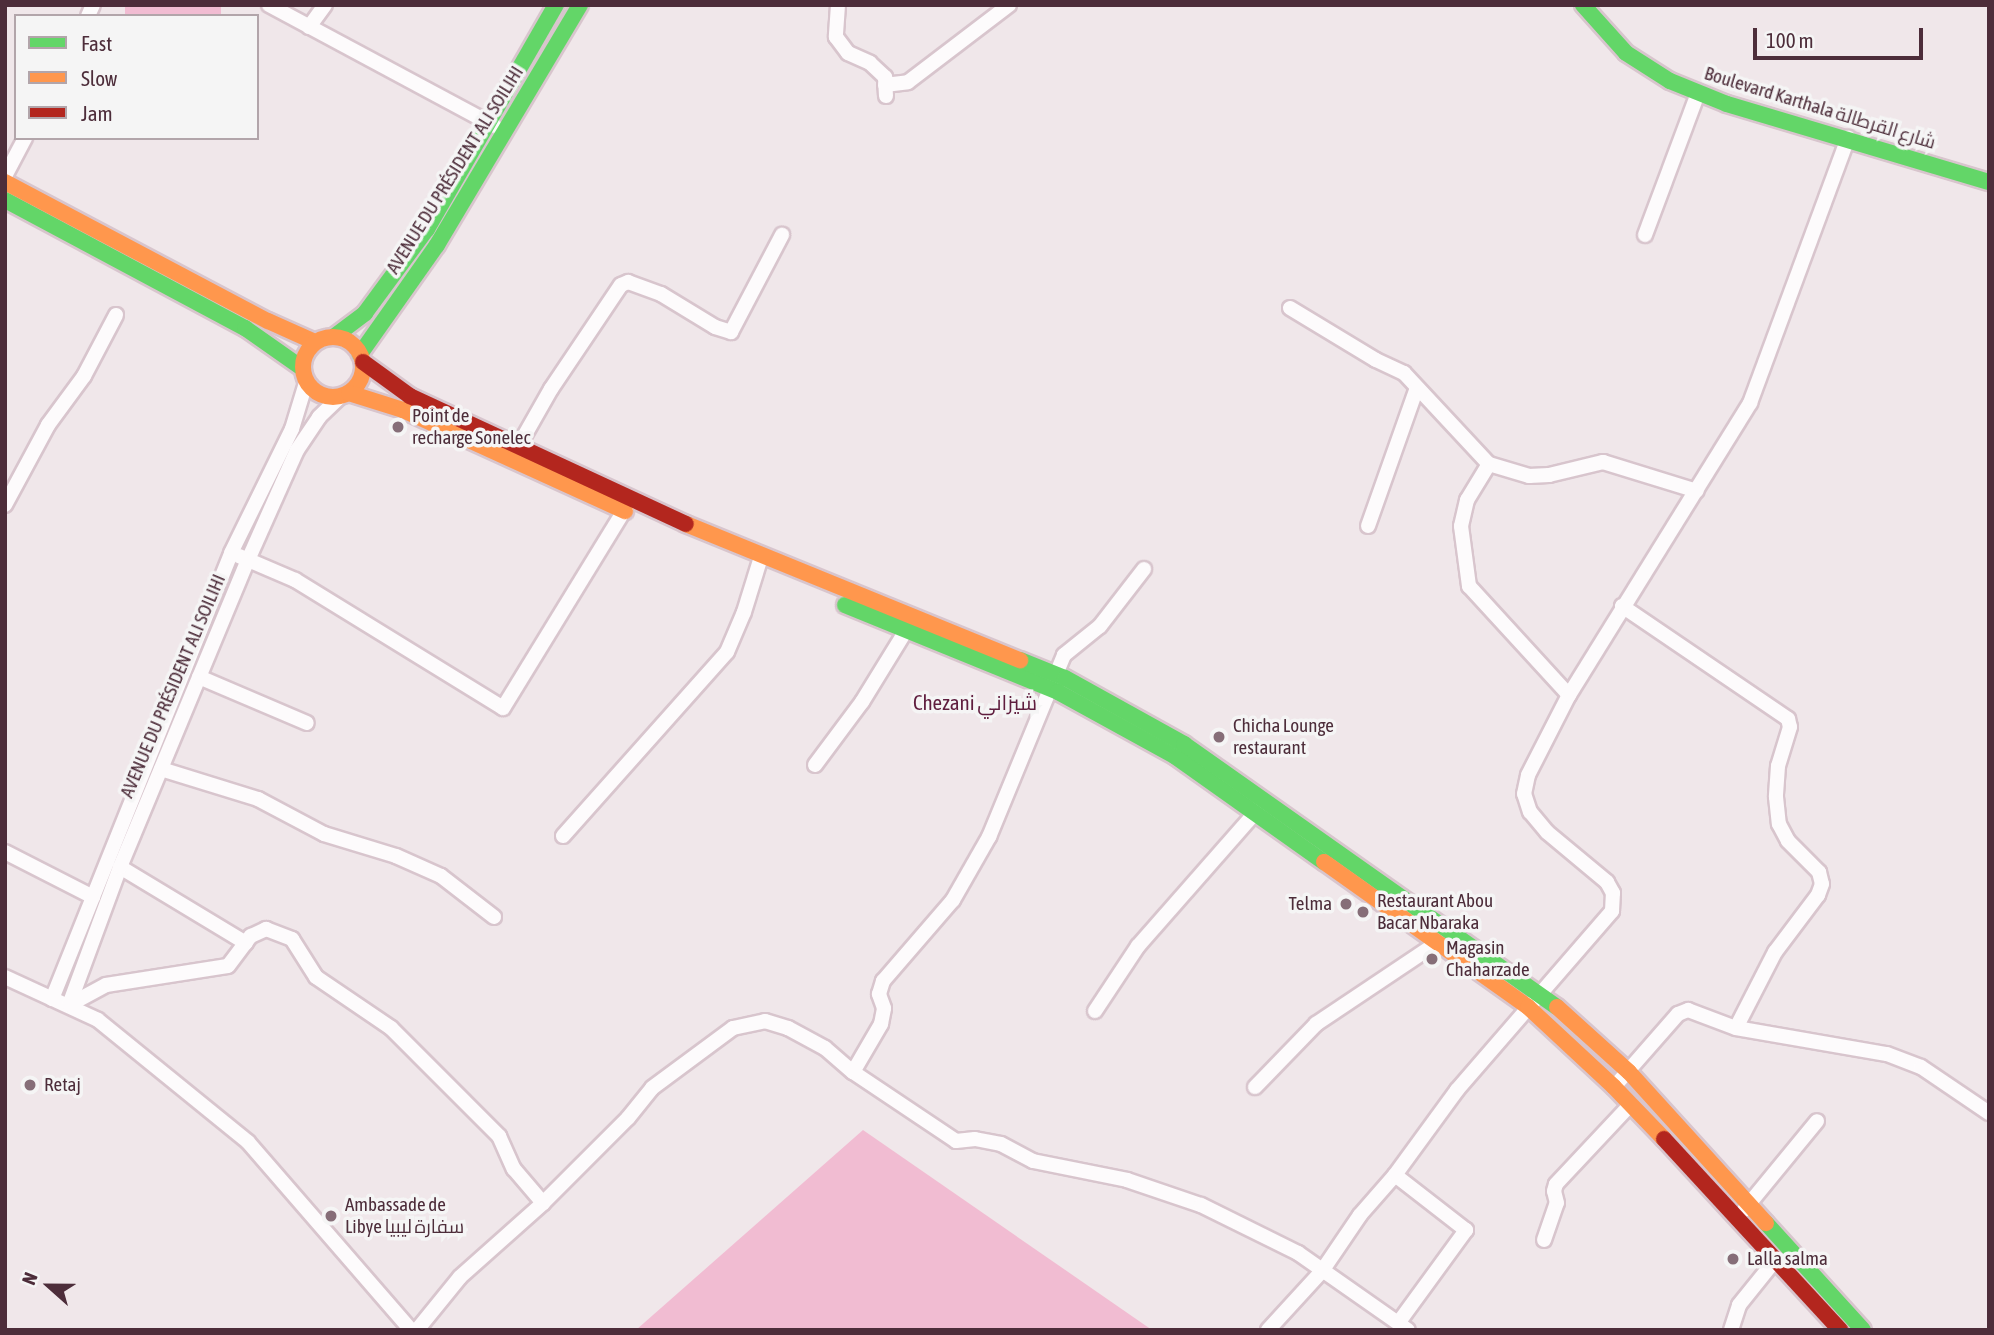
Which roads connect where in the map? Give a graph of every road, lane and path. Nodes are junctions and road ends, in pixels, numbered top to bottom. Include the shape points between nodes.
1 (269, 5) edge
2 (325, 5) edge
3 (556, 5) edge
4 (580, 5) edge
5 (838, 5) edge
6 (1009, 5) edge
7 (1583, 5) edge
8 (309, 27) junction
9 (1698, 93) junction
10 (489, 122) junction
11 (505, 132) junction
12 (1848, 138) junction
13 (23, 140) edge
14 (5, 176) edge
15 (5, 182) edge
16 (1989, 182) edge
17 (5, 200) edge
18 (782, 235) dead end
19 (1645, 235) dead end
20 (1290, 308) dead end
21 (116, 315) dead end
22 (335, 336) junction
23 (314, 342) junction
24 (362, 358) junction
25 (304, 375) junction
26 (1417, 388) junction
27 (345, 395) junction
28 (519, 447) junction
29 (1489, 464) junction
30 (1697, 491) junction
31 (5, 505) edge
32 (627, 505) junction
33 (1368, 526) dead end
34 (231, 553) junction
35 (248, 560) junction
36 (759, 563) junction
37 (1144, 569) dead end
38 (1622, 606) junction
39 (909, 625) junction
40 (199, 677) junction
41 (1051, 681) junction
42 (1569, 695) junction
43 (307, 723) dead end
44 (816, 765) dead end
45 (161, 769) junction
46 (1265, 801) junction
47 (1254, 814) junction
48 (563, 836) dead end
49 (5, 852) edge
50 (120, 867) junction
51 (93, 897) junction
52 (494, 917) dead end
53 (246, 943) junction
54 (1437, 943) junction
55 (5, 977) edge
56 (1540, 992) junction
57 (62, 1002) junction
58 (1528, 1007) junction
59 (1095, 1011) dead end
60 (1736, 1027) junction
61 (853, 1072) junction
62 (1629, 1072) junction
63 (1255, 1087) dead end
64 (1614, 1087) junction
65 (1630, 1104) junction
66 (1989, 1113) edge
67 (1817, 1121) dead end
68 (1395, 1175) junction
69 (543, 1203) junction
70 (1750, 1204) junction
71 (1738, 1216) junction
72 (1544, 1240) dead end
73 (1776, 1259) junction
74 (1322, 1270) junction
75 (1403, 1326) edge
76 (411, 1330) edge
77 (417, 1330) edge
78 (1268, 1330) edge
79 (1731, 1330) edge
80 (1840, 1330) edge
81 (1863, 1330) edge

1 - 8 street
2 - 8 street
3 - 10 main road, AVENUE DU PRÉSIDENT ALI SOILIHI
4 - 11 main road, AVENUE DU PRÉSIDENT ALI SOILIHI
5 - 6 street via 836,37 848,53 870,63 885,77 885,91 908,82
7 - 9 main road, Boulevard Karthala شارع القرطالة via 1626,53
8 - 10 street
9 - 12 main road, Boulevard Karthala شارع القرطالة
9 - 19 street
10 - 11 street
10 - 22 main road, AVENUE DU PRÉSIDENT ALI SOILIHI via 427,229 384,291
11 - 24 main road, AVENUE DU PRÉSIDENT ALI SOILIHI
12 - 16 main road, Boulevard Karthala شارع القرطالة
12 - 30 street via 1750,403
13 - 14 street
15 - 23 main road
17 - 25 main road via 244,328
18 - 28 street via 731,332 661,294 628,282 621,285 551,389
20 - 26 street via 1404,373
21 - 31 street via 85,376 48,425
22 - 23 main road
22 - 24 main road via 350,342
23 - 25 main road via 305,354
24 - 27 main road via 360,379
24 - 28 main road via 410,396
25 - 27 main road via 321,395
25 - 34 street, AVENUE DU PRÉSIDENT ALI SOILIHI via 292,429
26 - 29 street
26 - 33 street
27 - 32 main road via 403,410
27 - 35 street, AVENUE DU PRÉSIDENT ALI SOILIHI via 319,417 297,450
28 - 32 main road
29 - 30 street via 1529,476 1603,463
29 - 42 street via 1467,500 1461,526 1469,586
30 - 38 street
32 - 35 street via 503,708 295,580
32 - 36 main road
34 - 35 street
34 - 51 street, AVENUE DU PRÉSIDENT ALI SOILIHI
35 - 40 street, AVENUE DU PRÉSIDENT ALI SOILIHI
36 - 39 main road
36 - 48 street via 727,652
37 - 41 street via 1100,626 1064,655
38 - 42 street
38 - 60 street via 1788,719 1790,727 1778,766 1779,824 1788,841 1819,872 1822,884 1775,952
39 - 41 main road
39 - 44 street
40 - 43 street
40 - 45 street, AVENUE DU PRÉSIDENT ALI SOILIHI
41 - 46 main road via 1184,744
41 - 47 main road via 1176,757
41 - 61 street via 989,837 953,900 883,981 881,1024
42 - 56 street via 1528,775 1524,794 1530,812 1547,832 1607,883 1614,903 1612,911
45 - 50 street, AVENUE DU PRÉSIDENT ALI SOILIHI
45 - 52 street via 258,799 324,834 419,866 441,876
46 - 47 street
46 - 56 main road
47 - 54 main road
47 - 59 street via 1138,946
49 - 51 street
50 - 53 street
50 - 57 street, AVENUE DU PRÉSIDENT ALI SOILIHI
51 - 57 street, AVENUE DU PRÉSIDENT ALI SOILIHI
53 - 57 street via 228,966 106,985
53 - 69 street via 266,929 292,939 316,977 391,1028 499,1136 514,1169
54 - 58 main road
54 - 63 street via 1316,1024
55 - 57 street
56 - 58 street
56 - 62 main road
57 - 76 street via 118,1035 248,1142
58 - 64 main road
58 - 68 street via 1457,1090
60 - 62 street via 1688,1010 1678,1014
60 - 66 street via 1887,1054 1921,1067
61 - 69 street via 825,1048 788,1028 765,1021 733,1028 642,1097 628,1118
61 - 74 street via 956,1141 1001,1144 1033,1161 1127,1180 1201,1205 1298,1253
62 - 64 street
62 - 70 main road
64 - 65 main road
65 - 71 main road
65 - 72 street via 1556,1184 1557,1203
67 - 70 street
68 - 74 street
68 - 75 street via 1466,1230
69 - 77 street via 460,1277
70 - 71 street
70 - 81 main road
71 - 73 main road
73 - 79 street via 1739,1305
73 - 80 main road
74 - 75 street
74 - 78 street

